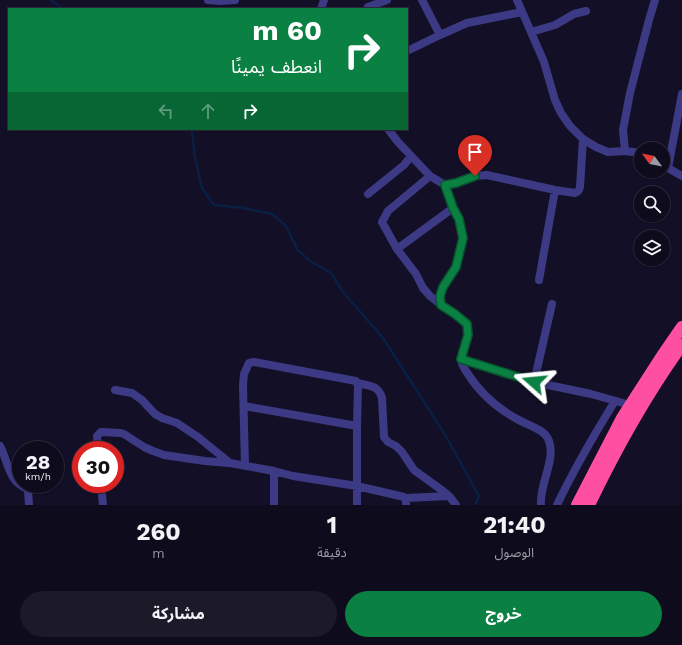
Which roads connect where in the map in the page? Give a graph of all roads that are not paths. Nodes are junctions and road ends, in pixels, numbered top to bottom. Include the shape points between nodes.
1 (208, 0) edge
2 (235, 0) edge
3 (387, 0) edge
4 (422, 0) edge
5 (517, 0) edge
6 (656, 0) edge
7 (220, 1) edge
8 (368, 5) edge
9 (586, 11) dead end
10 (522, 12) junction
11 (531, 32) junction
12 (440, 35) junction
13 (408, 51) edge
14 (682, 94) edge
15 (389, 130) edge
16 (583, 139) junction
17 (670, 148) edge
18 (625, 151) junction
19 (634, 152) edge
20 (411, 156) junction
21 (670, 168) edge
22 (430, 176) junction
23 (682, 176) edge
24 (445, 185) junction
25 (555, 190) junction
26 (368, 194) dead end
27 (453, 208) junction
28 (397, 249) junction
29 (539, 280) dead end
30 (552, 304) dead end
31 (441, 305) junction
32 (682, 327) edge
33 (682, 345) edge
34 (461, 359) junction
35 (534, 382) junction
36 (358, 383) junction
37 (115, 390) dead end
38 (615, 401) junction
39 (630, 405) junction
40 (244, 406) junction
41 (357, 426) junction
42 (97, 441) edge
43 (0, 446) edge
44 (230, 463) junction
45 (245, 466) junction
46 (274, 472) junction
47 (12, 476) edge
48 (357, 486) junction
49 (28, 493) edge
50 (102, 493) edge
51 (448, 496) junction
52 (406, 502) edge
53 (29, 505) edge
54 (103, 505) edge
55 (274, 505) edge
56 (357, 505) edge
57 (456, 505) edge
58 (542, 505) edge
59 (557, 505) edge
60 (577, 505) edge
61 (589, 505) edge

1 - 7 street
2 - 7 street
3 - 8 street
4 - 12 street
5 - 10 street
6 - 18 street via 637,64 623,130
9 - 11 street via 574,14 555,25
10 - 11 street
10 - 12 street via 468,24
11 - 16 street via 561,113
12 - 13 street
14 - 17 street
15 - 20 street
16 - 18 street via 608,152
16 - 25 street via 579,190 574,193
18 - 19 street
20 - 22 street
20 - 26 street via 404,165
21 - 23 street
22 - 24 street
22 - 28 street via 384,217 382,222
24 - 25 street via 487,175
24 - 27 street
25 - 29 street
27 - 28 street
27 - 31 street via 459,219 463,238 456,267 440,296
28 - 31 street via 423,288
30 - 35 street
31 - 34 street via 467,324 468,335
32 - 39 highway
33 - 61 highway via 640,408
34 - 35 street
34 - 58 street via 464,368 484,396 549,440 550,459
35 - 38 street
36 - 40 street via 354,380 249,363 244,374
36 - 41 street
36 - 51 street via 376,387 380,392 384,437 402,452 414,470
37 - 44 street via 132,393 155,414 177,423
38 - 39 street
38 - 59 street via 589,442
39 - 60 highway
40 - 41 street
40 - 45 street
41 - 48 street
42 - 44 street via 100,432 121,433 164,455
43 - 47 street
44 - 45 street
45 - 46 street
46 - 48 street
46 - 55 street
48 - 52 street via 404,497
48 - 56 street
49 - 53 street
50 - 54 street
51 - 52 street
51 - 57 street

